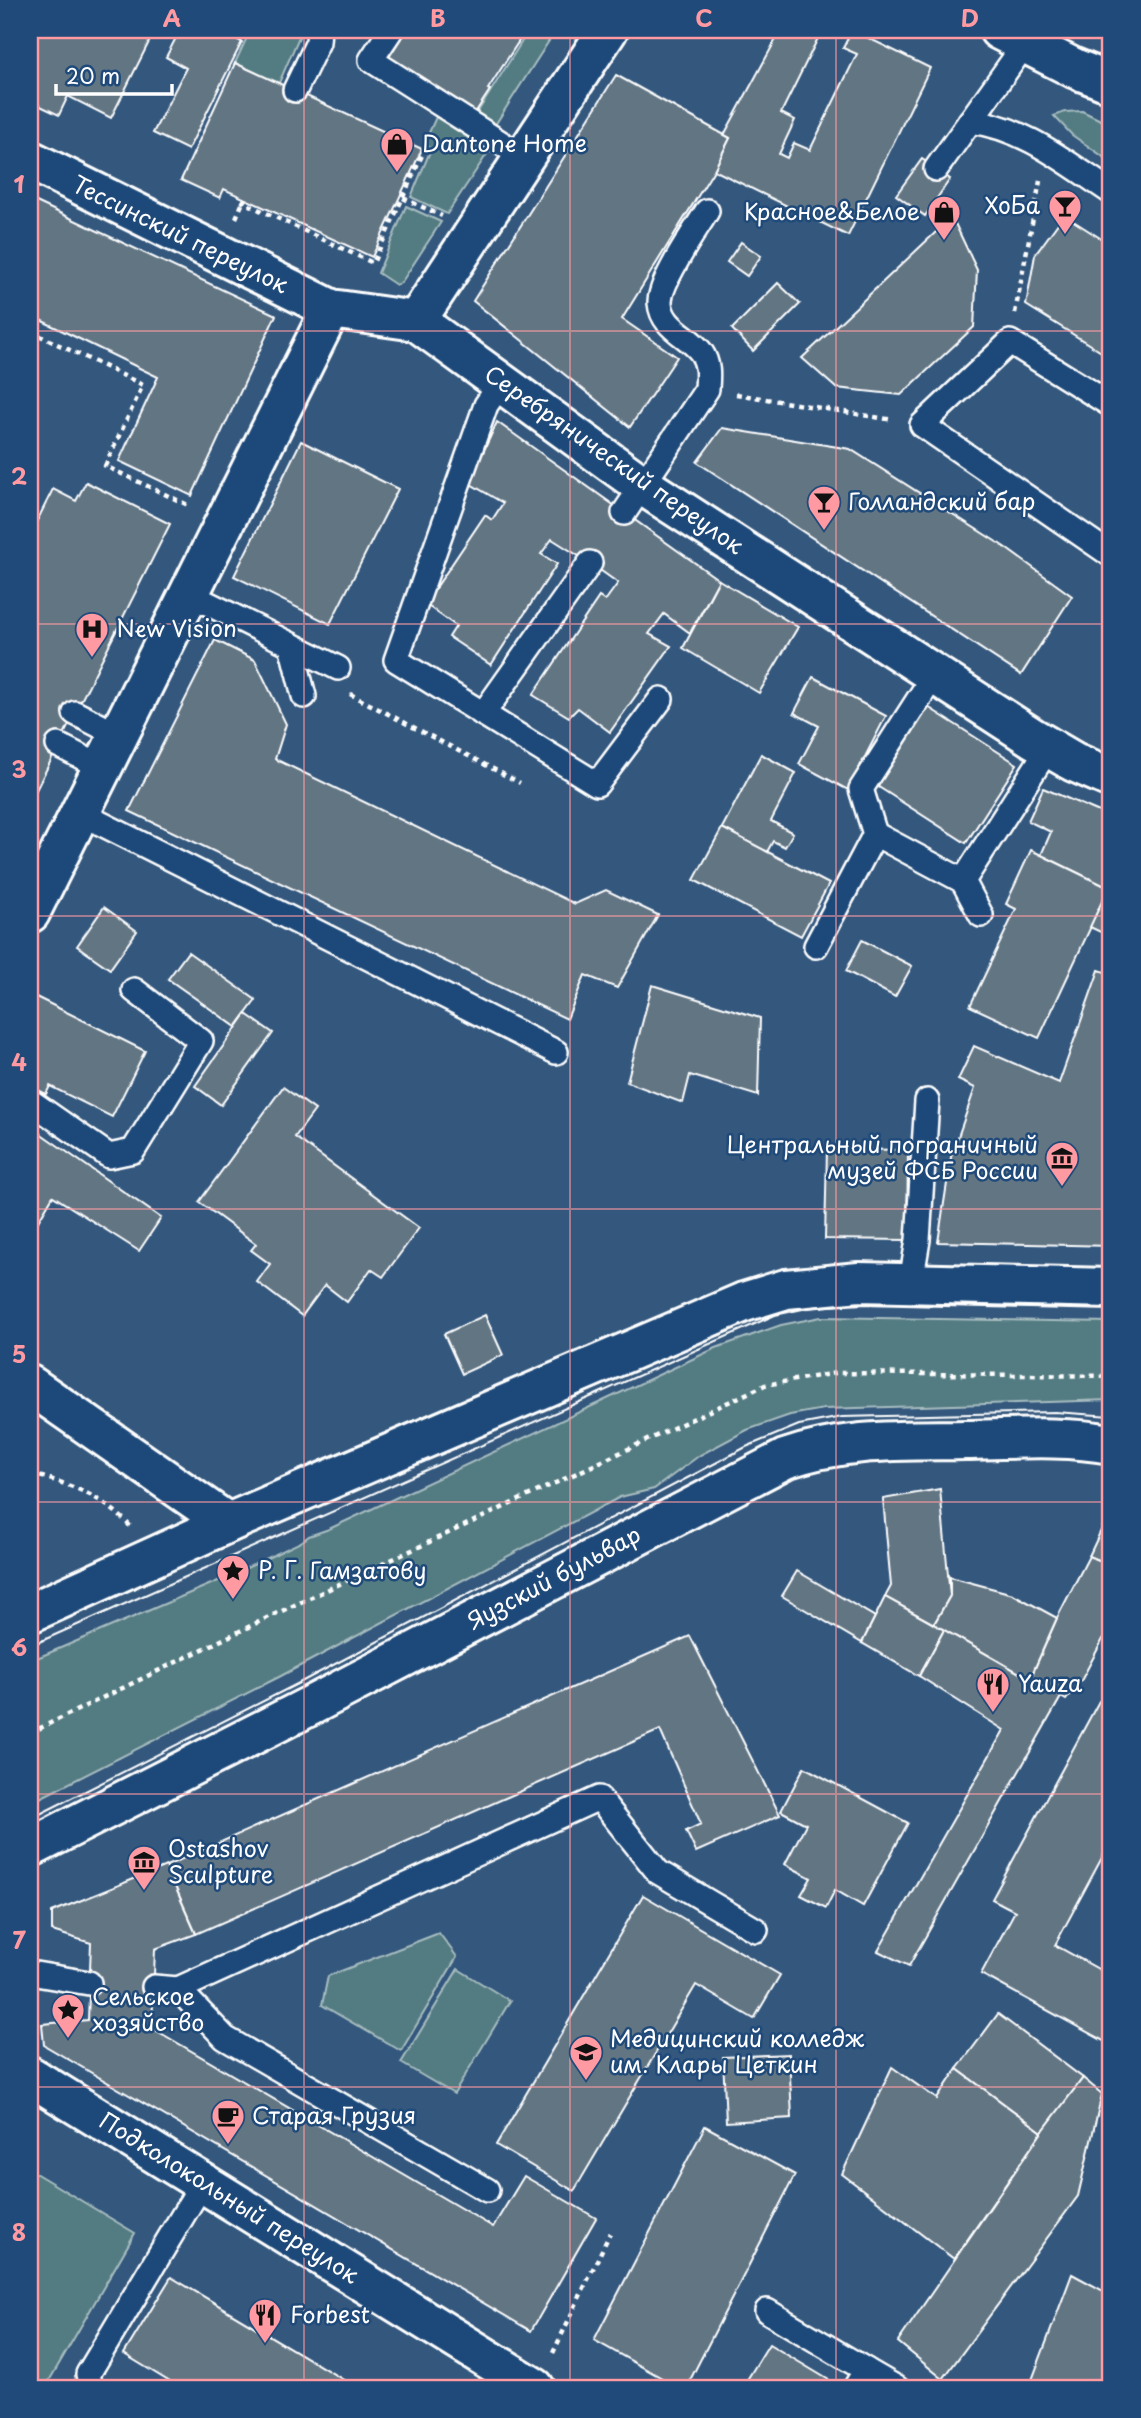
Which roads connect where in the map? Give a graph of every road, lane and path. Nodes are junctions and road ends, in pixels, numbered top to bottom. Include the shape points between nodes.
1 (319, 30) edge
2 (391, 30) edge
3 (608, 30) edge
4 (1006, 36) edge
5 (1111, 83) edge
6 (295, 90) dead end
7 (970, 121) junction
8 (1046, 149) junction
9 (424, 151) dead end
10 (523, 158) junction
11 (30, 160) edge
12 (936, 169) dead end
13 (1111, 192) edge
14 (403, 198) junction
15 (707, 211) dead end
16 (437, 214) dead end
17 (234, 222) dead end
18 (331, 309) junction
19 (416, 321) junction
20 (30, 331) edge
21 (1010, 342) junction
22 (502, 382) junction
23 (707, 389) junction
24 (1111, 405) edge
25 (866, 415) dead end
26 (633, 499) junction
27 (198, 510) dead end
28 (1111, 555) edge
29 (590, 563) dead end
30 (188, 594) junction
31 (291, 645) junction
32 (338, 668) joint
33 (934, 674) junction
34 (304, 695) dead end
35 (661, 699) dead end
36 (75, 713) dead end
37 (483, 714) junction
38 (58, 745) dead end
39 (1049, 747) junction
40 (111, 752) junction
41 (1111, 778) edge
42 (520, 783) dead end
43 (80, 813) junction
44 (875, 834) junction
45 (963, 881) junction
46 (30, 913) edge
47 (981, 915) dead end
48 (816, 946) dead end
49 (134, 990) dead end
50 (556, 1052) dead end
51 (30, 1101) edge
52 (927, 1101) dead end
53 (911, 1282) junction
54 (1111, 1288) edge
55 (1111, 1376) edge
56 (30, 1385) edge
57 (1111, 1444) edge
58 (30, 1474) edge
59 (228, 1523) junction
60 (138, 1534) dead end
61 (30, 1613) edge
62 (30, 1733) edge
63 (31, 1848) edge
64 (756, 1930) dead end
65 (30, 1973) edge
66 (89, 1983) dead end
67 (153, 1987) dead end
68 (178, 1989) junction
69 (31, 2076) edge
70 (203, 2182) junction
71 (487, 2190) dead end
72 (610, 2233) dead end
73 (767, 2311) dead end
74 (860, 2379) edge
75 (533, 2387) edge
76 (91, 2388) edge
77 (897, 2388) edge

1 - 6 lane via 318,42
2 - 10 lane via 371,60
3 - 10 street
4 - 5 street
4 - 7 lane
7 - 8 lane via 1003,127
7 - 12 lane
8 - 13 lane
8 - 21 path
9 - 14 path
10 - 19 street
11 - 18 street, Тессинский переулок
14 - 16 path
14 - 17 path via 373,263 244,200
15 - 23 lane via 666,281 660,302 665,320 701,352 708,368
18 - 19 street, Тессинский переулок
18 - 30 street
19 - 22 street, Серебрянический переулок
20 - 27 path via 144,385 105,466
21 - 24 lane
21 - 28 lane via 922,425
22 - 26 street, Серебрянический переулок
22 - 37 lane via 486,405 396,660
23 - 25 path
23 - 26 lane
26 - 33 street, Серебрянический переулок
29 - 37 lane
30 - 31 lane
30 - 40 street
31 - 32 lane
31 - 34 lane
32 - 42 path via 330,684
33 - 39 street, Серебрянический переулок
33 - 44 lane via 861,789
35 - 37 lane via 597,785
36 - 40 lane
38 - 40 lane
39 - 41 street, Серебрянический переулок
39 - 45 lane
40 - 43 street
43 - 46 street
43 - 50 lane
44 - 45 lane
44 - 48 lane
45 - 47 lane
49 - 51 lane via 201,1041 133,1151 108,1156
52 - 53 lane
53 - 54 street
53 - 59 street via 826,1284 786,1289 744,1302
55 - 62 path via 836,1373 765,1385
56 - 59 street
57 - 63 street, Яузский бульвар via 1044,1438 853,1442 785,1459
58 - 60 path via 94,1495
59 - 61 street
64 - 68 lane via 658,1872 599,1798
65 - 66 lane
67 - 68 lane
68 - 71 lane via 225,2038
69 - 70 street, Подколокольный переулок
70 - 75 street, Подколокольный переулок
70 - 76 lane via 88,2374
72 - 75 path
73 - 74 lane
74 - 77 lane

